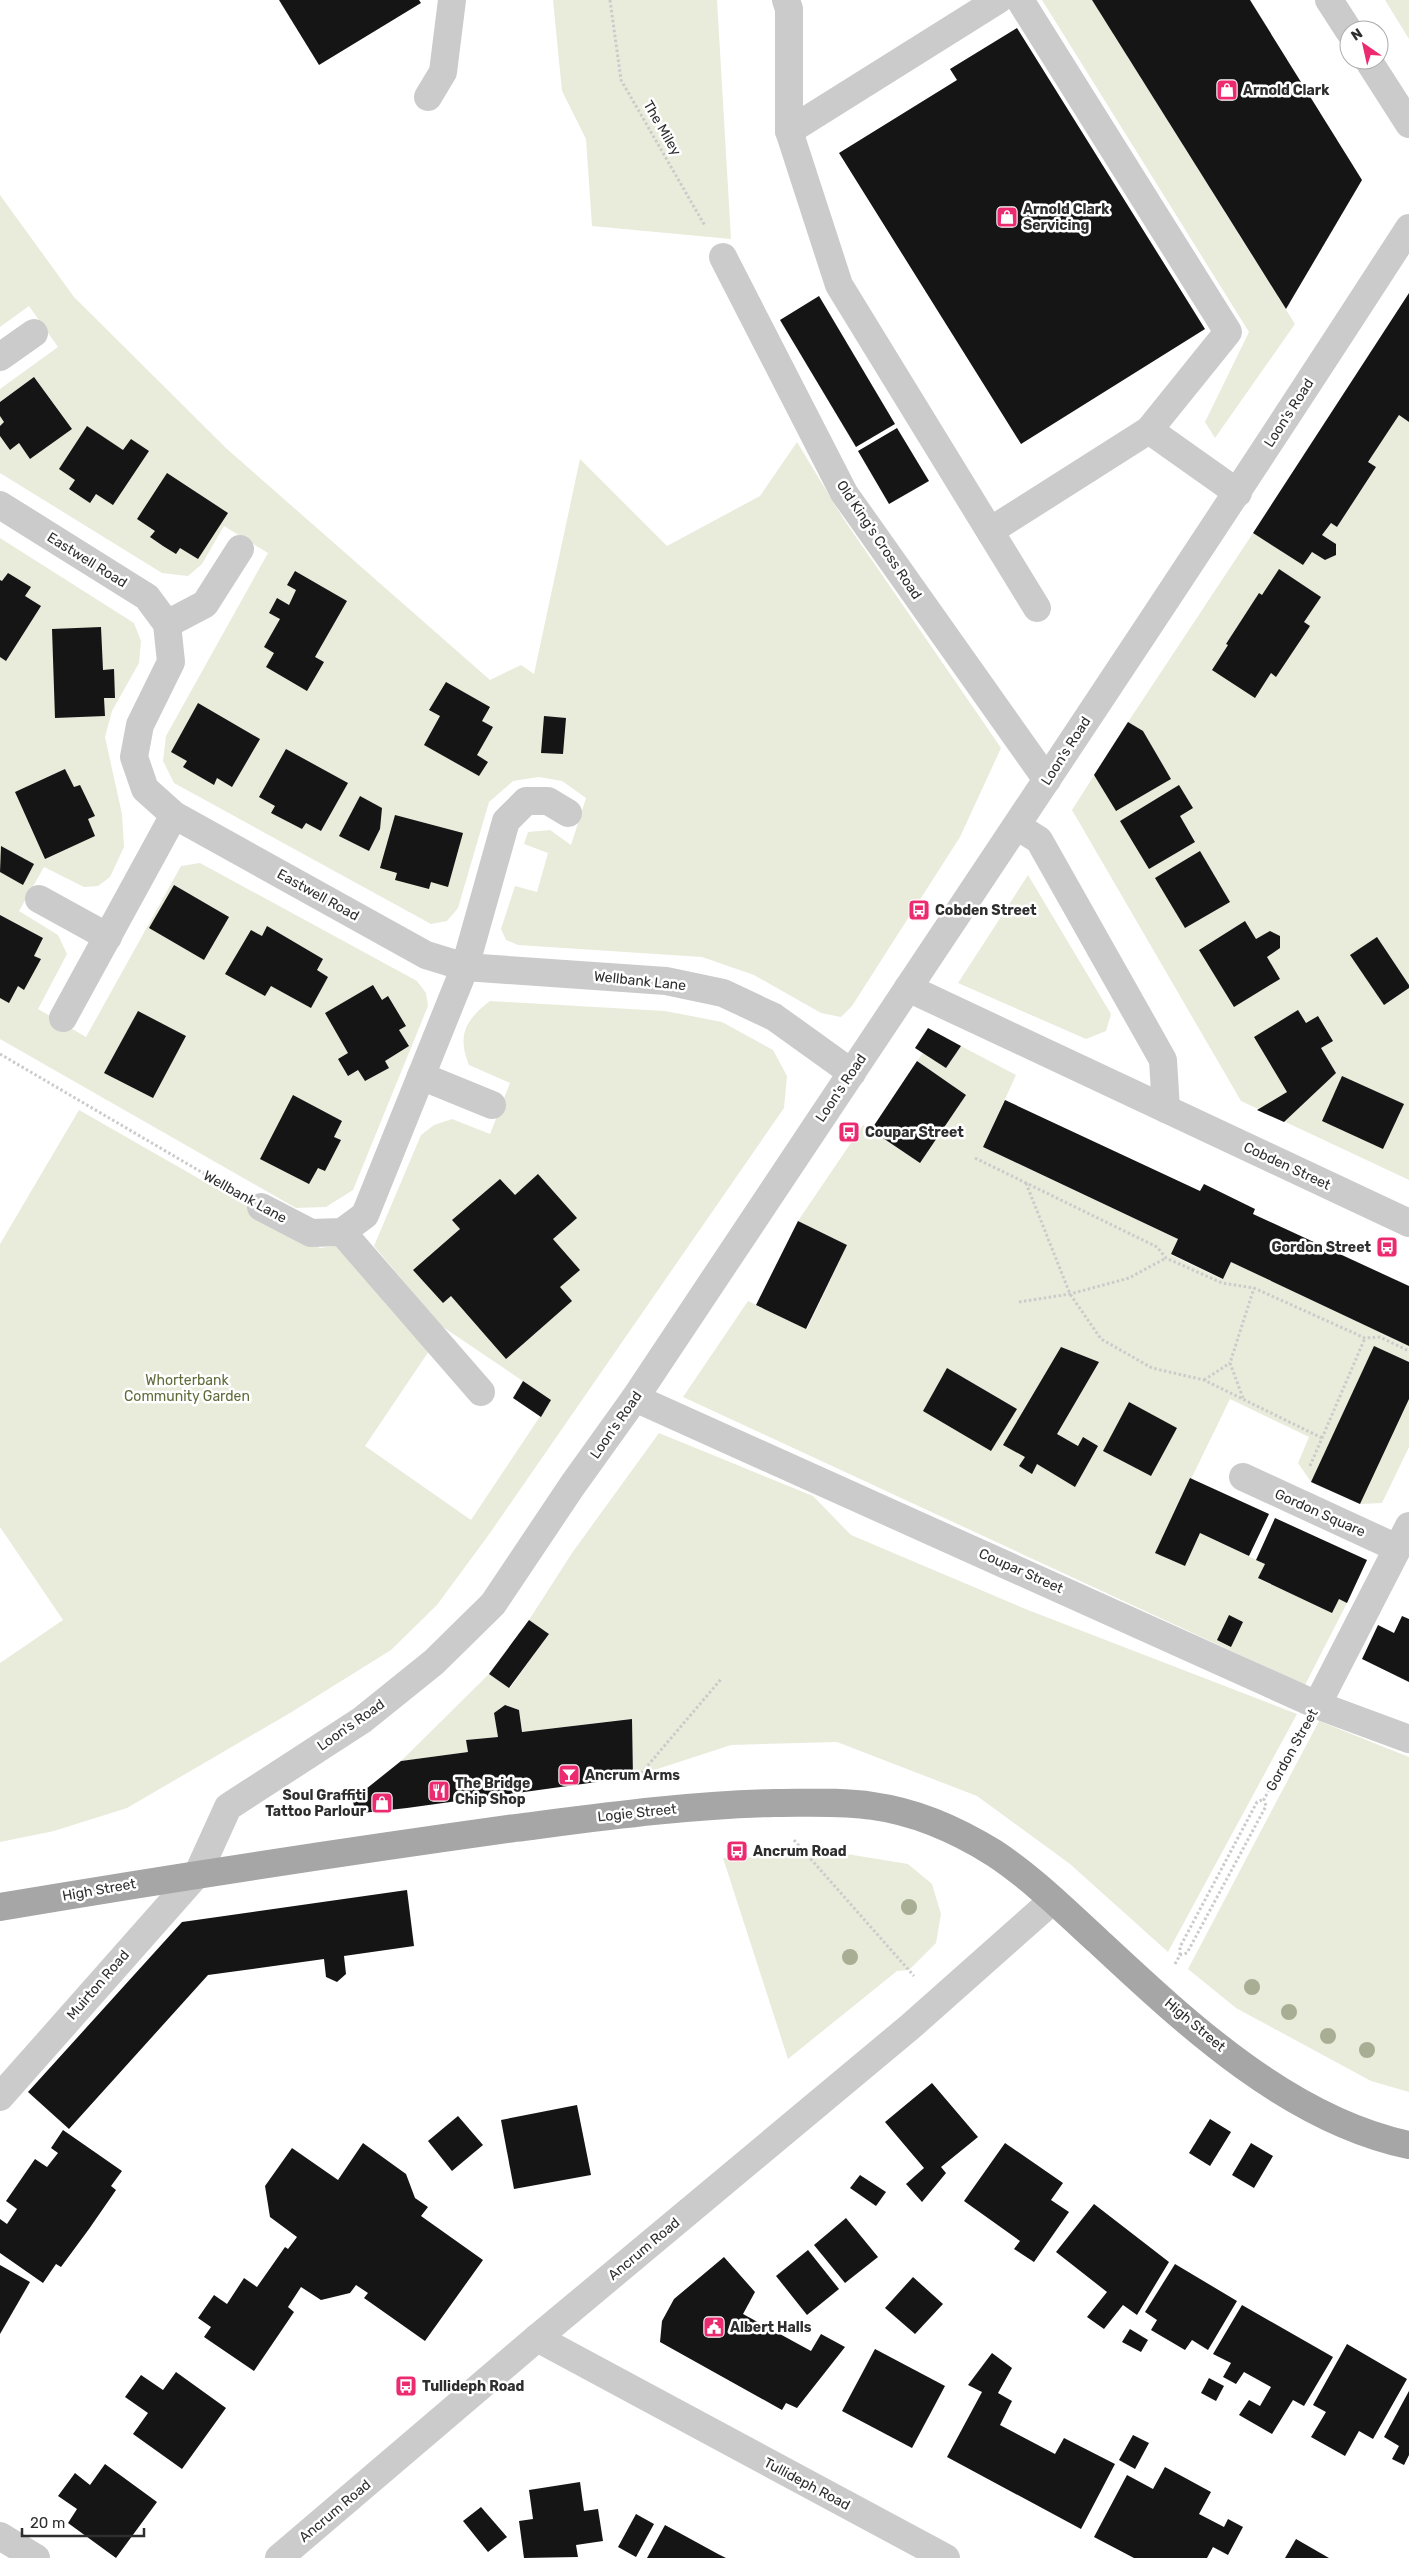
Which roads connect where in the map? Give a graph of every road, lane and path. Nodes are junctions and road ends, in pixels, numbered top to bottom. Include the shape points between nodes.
1 (452, 0) edge
2 (610, 0) edge
3 (998, 0) edge
4 (1020, 0) edge
5 (1329, 0) edge
6 (792, 3) edge
7 (1342, 20) edge
8 (1374, 70) edge
9 (428, 97) dead end
10 (1409, 124) edge
11 (789, 131) junction
12 (1409, 228) edge
13 (723, 257) joint
14 (34, 333) dead end
15 (0, 357) edge
16 (1149, 430) junction
17 (1238, 493) junction
18 (0, 504) edge
19 (990, 531) junction
20 (240, 549) dead end
21 (1037, 608) dead end
22 (167, 624) junction
23 (1047, 780) junction
24 (568, 813) dead end
25 (174, 815) junction
26 (1018, 826) junction
27 (39, 899) dead end
28 (108, 937) junction
29 (465, 967) junction
30 (908, 988) junction
31 (63, 1018) dead end
32 (0, 1054) edge
33 (852, 1073) junction
34 (421, 1076) junction
35 (492, 1105) dead end
36 (1166, 1109) junction
37 (975, 1158) dead end
38 (1026, 1183) junction
39 (261, 1206) joint
40 (1409, 1223) edge
41 (342, 1232) junction
42 (1166, 1258) junction
43 (1254, 1288) junction
44 (1070, 1294) junction
45 (1019, 1302) dead end
46 (1365, 1338) junction
47 (1409, 1351) edge
48 (1230, 1363) junction
49 (1204, 1380) junction
50 (481, 1392) dead end
51 (636, 1398) junction
52 (1244, 1399) junction
53 (1322, 1438) junction
54 (1310, 1466) dead end
55 (1243, 1478) dead end
56 (1403, 1537) edge
57 (722, 1678) dead end
58 (1317, 1704) junction
59 (1409, 1739) edge
60 (1264, 1799) junction
61 (762, 1804) junction
62 (628, 1813) junction
63 (198, 1873) junction
64 (1053, 1900) junction
65 (0, 1907) edge
66 (1180, 1955) junction
67 (1158, 1995) junction
68 (938, 2003) junction
69 (0, 2097) edge
70 (1409, 2145) edge
71 (537, 2338) junction
72 (0, 2536) edge
73 (36, 2558) edge
74 (280, 2558) edge
75 (946, 2558) edge

1 - 9 street via 443,72
2 - 13 path, The Miley via 621,80
3 - 11 street
4 - 16 street via 1228,332
5 - 7 street
6 - 11 street
8 - 10 street
11 - 19 street via 839,285
12 - 17 street, Loon's Road
13 - 23 street, Old King's Cross Road via 844,493
14 - 15 street
16 - 17 street
16 - 19 street
17 - 23 street, Loon's Road
18 - 22 street, Eastwell Road via 146,597
19 - 21 street
20 - 22 street via 205,604
22 - 25 street, Eastwell Road via 171,662 140,726 134,757 145,789
23 - 26 street, Loon's Road
24 - 29 street via 548,801 526,801 506,821
25 - 28 street
25 - 29 street, Eastwell Road via 426,955
26 - 30 street, Loon's Road
26 - 36 street via 1039,840 1162,1060
27 - 28 street
28 - 31 street
29 - 33 street, Wellbank Lane via 666,981 723,993 774,1016
29 - 34 street
30 - 33 street, Loon's Road
30 - 36 street, Cobden Street
32 - 39 path, Wellbank Lane
33 - 51 street, Loon's Road
34 - 35 street
34 - 41 street via 365,1215
36 - 40 street, Cobden Street
37 - 38 path
38 - 42 path via 1157,1247
38 - 44 path
39 - 41 street, Wellbank Lane via 311,1233
41 - 50 street
42 - 43 path via 1222,1284
42 - 44 path via 1129,1278
43 - 46 path
43 - 48 path
44 - 45 path
44 - 49 path via 1101,1339 1152,1368
46 - 47 path via 1380,1337
46 - 53 path
48 - 49 path
48 - 52 path
49 - 52 path
51 - 58 street, Coupar Street
51 - 63 street, Loon's Road via 493,1604 434,1662 362,1720 228,1807
52 - 53 path
53 - 54 path
55 - 56 street, Gordon Square
56 - 58 street, Gordon Street
57 - 62 path via 638,1775
58 - 59 street, Coupar Street
58 - 60 path, Gordon Street
60 - 66 path via 1256,1802 1220,1867 1180,1947
60 - 66 path, Gordon Street via 1266,1806 1206,1918 1187,1953
61 - 62 main road, Logie Street
61 - 64 main road, Logie Street via 819,1802 900,1810 950,1828 995,1854
61 - 68 path
62 - 63 main road, Logie Street
63 - 65 main road, High Street
63 - 69 street, Muirton Road
64 - 67 main road, High Street
64 - 68 street, Ancrum Road
66 - 67 path, Gordon Street
67 - 70 main road, High Street via 1259,2077 1306,2106 1353,2128
68 - 71 street, Ancrum Road
71 - 74 street, Ancrum Road
71 - 75 street, Tullideph Road
72 - 73 street

